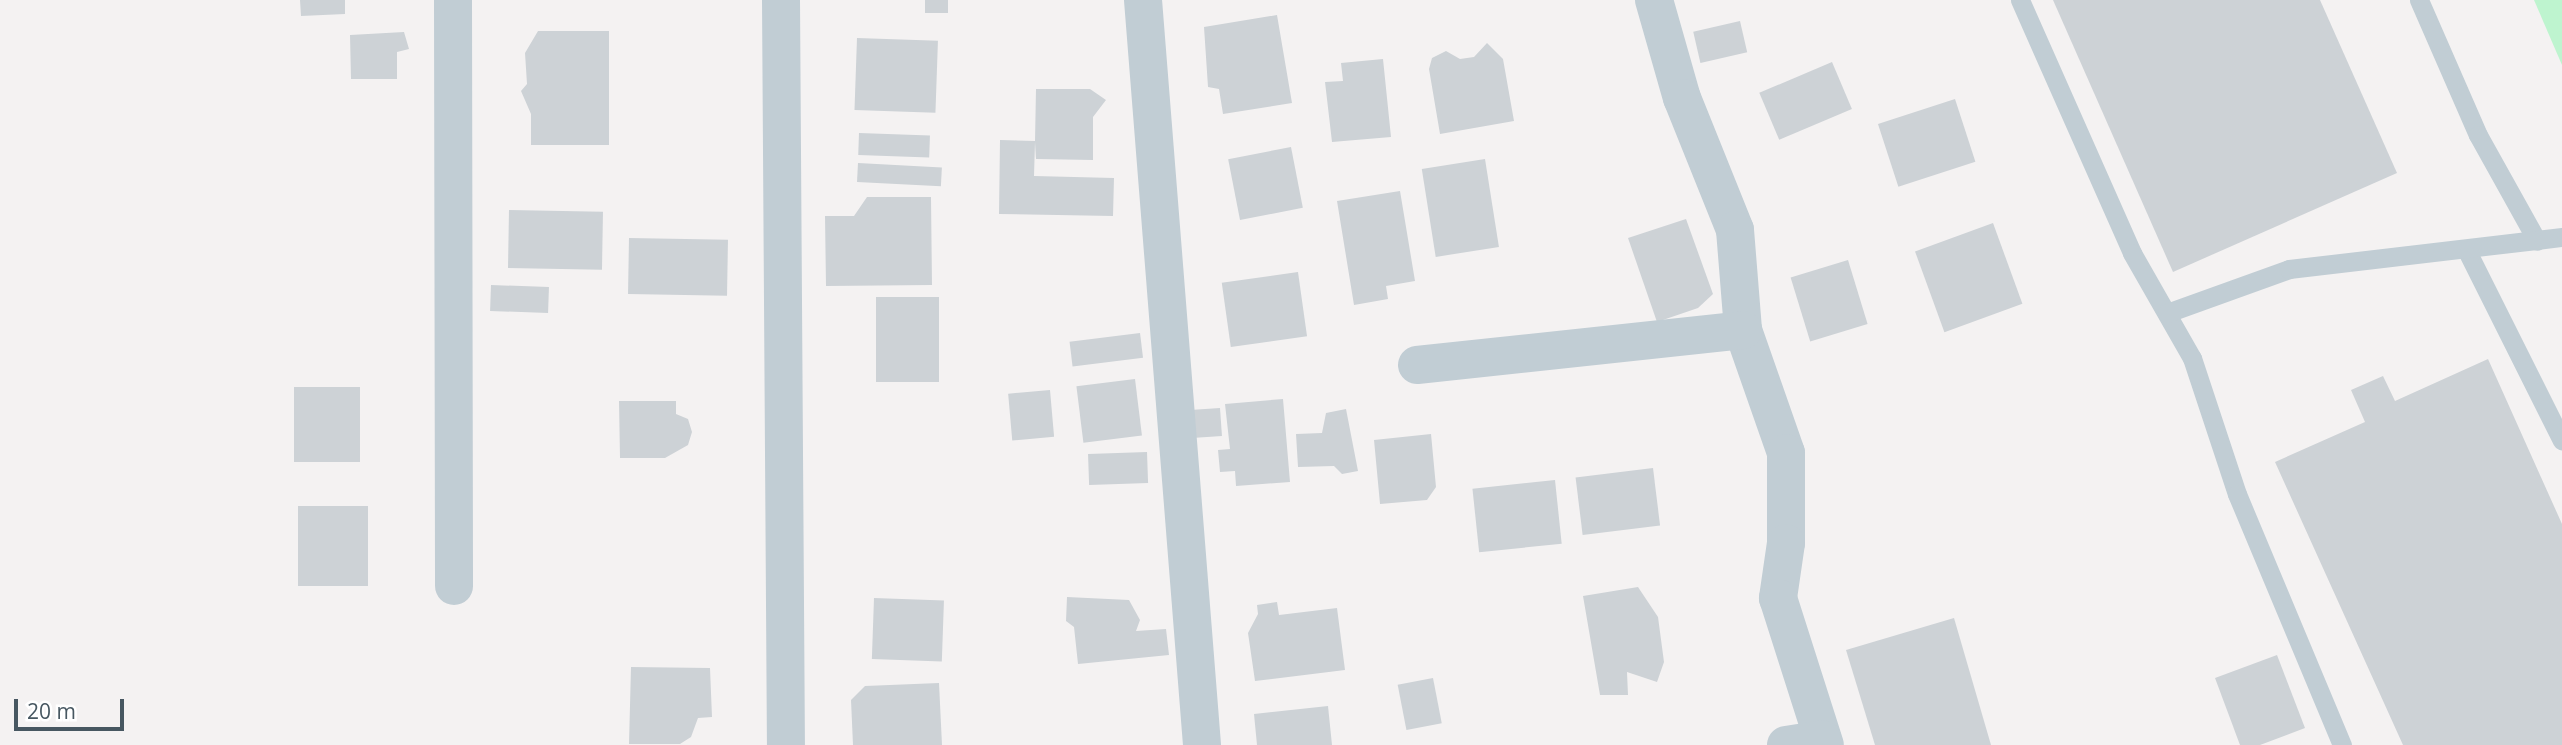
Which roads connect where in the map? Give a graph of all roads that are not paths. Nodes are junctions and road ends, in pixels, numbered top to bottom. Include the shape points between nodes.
1 (453, 0) edge
2 (781, 0) edge
3 (1143, 0) edge
4 (1654, 0) edge
5 (2020, 0) edge
6 (2419, 0) edge
7 (2562, 237) edge
8 (2537, 241) junction
9 (2467, 251) junction
10 (2167, 313) junction
11 (1743, 330) junction
12 (1417, 365) dead end
13 (2562, 441) edge
14 (454, 586) dead end
15 (1824, 742) edge
16 (786, 745) edge
17 (1202, 745) edge
18 (1786, 745) edge
19 (2342, 745) edge

1 - 14 street
2 - 16 street
3 - 17 street
4 - 11 street via 1682,98 1735,230
5 - 10 lane via 2132,253
6 - 8 lane via 2478,135
7 - 8 lane
8 - 9 lane
9 - 10 lane via 2289,269
9 - 13 lane
10 - 19 lane via 2192,358 2237,494
11 - 12 street
11 - 15 street via 1786,453 1786,543 1778,598
15 - 18 street

